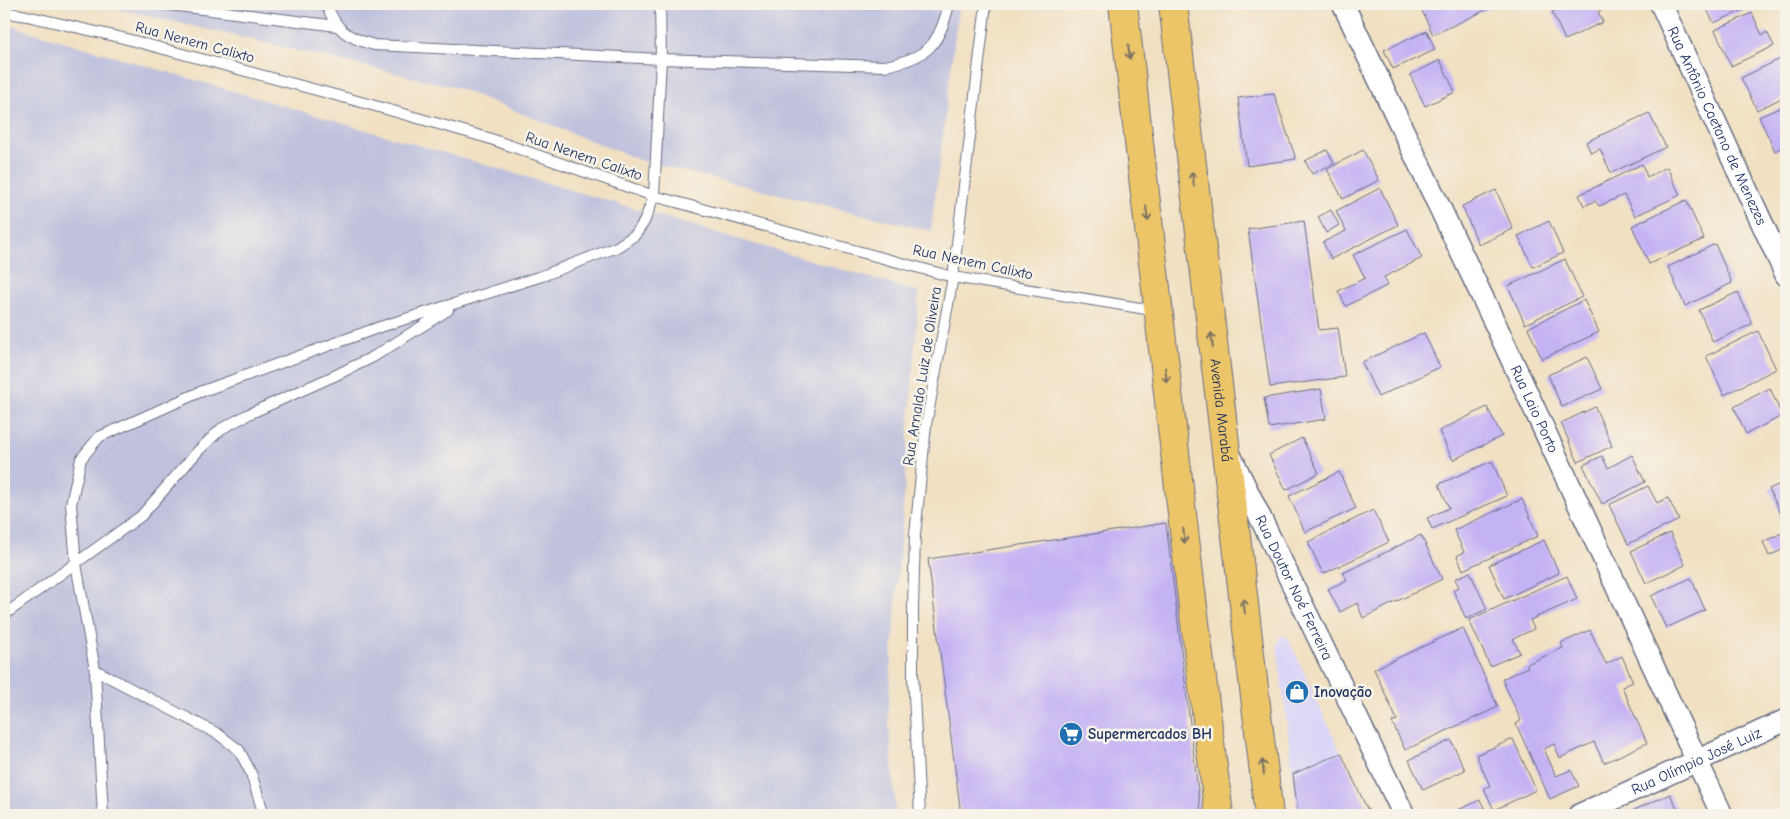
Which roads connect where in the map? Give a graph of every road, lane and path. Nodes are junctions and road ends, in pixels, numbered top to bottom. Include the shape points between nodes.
1 (162, 4) edge
2 (326, 4) edge
3 (660, 4) edge
4 (948, 4) edge
5 (986, 4) edge
6 (1123, 4) edge
7 (1173, 4) edge
8 (1343, 4) edge
9 (1661, 4) edge
10 (4, 12) edge
11 (337, 26) junction
12 (661, 59) junction
13 (654, 196) junction
14 (1786, 275) edge
15 (953, 277) junction
16 (458, 303) junction
17 (1159, 311) junction
18 (1224, 441) junction
19 (76, 564) junction
20 (4, 615) edge
21 (95, 670) junction
22 (1786, 720) edge
23 (1696, 761) junction
24 (103, 815) edge
25 (264, 815) edge
26 (920, 815) edge
27 (1219, 815) edge
28 (1269, 815) edge
29 (1404, 815) edge
30 (1579, 815) edge
31 (1722, 815) edge

1 - 11 lane
2 - 11 lane
3 - 12 lane
4 - 12 lane via 943,28 935,42 920,55 902,63 885,66
5 - 15 lane, Rua Arnaldo Luiz de Oliveira
6 -> 17 main road
18 -> 7 main road, Avenida Marabá
8 - 23 street, Rua Laio Porto via 1498,330
9 - 14 street, Rua Antônio Caetano de Menezes
10 - 13 lane, Rua Nenem Calixto via 123,38 488,138
11 - 12 lane via 353,39 374,45
12 - 13 lane
13 - 15 lane, Rua Nenem Calixto
13 - 16 lane via 635,235 617,247
15 - 17 lane, Rua Nenem Calixto
15 - 26 lane, Rua Arnaldo Luiz de Oliveira via 926,425 915,534 913,675
16 - 19 lane via 373,357 221,429 142,516
16 - 19 lane via 380,327 200,392 100,437 81,460 71,504
17 -> 27 main road
28 -> 18 main road, Avenida Marabá
18 - 29 street, Rua Doutor Noé Ferreira
19 - 20 lane
19 - 21 lane
21 - 24 lane
21 - 25 lane via 218,734 239,750 251,773
22 - 23 street, Rua Olímpio José Luiz
23 - 30 street, Rua Olímpio José Luiz
23 - 31 street, Rua Laio Porto

